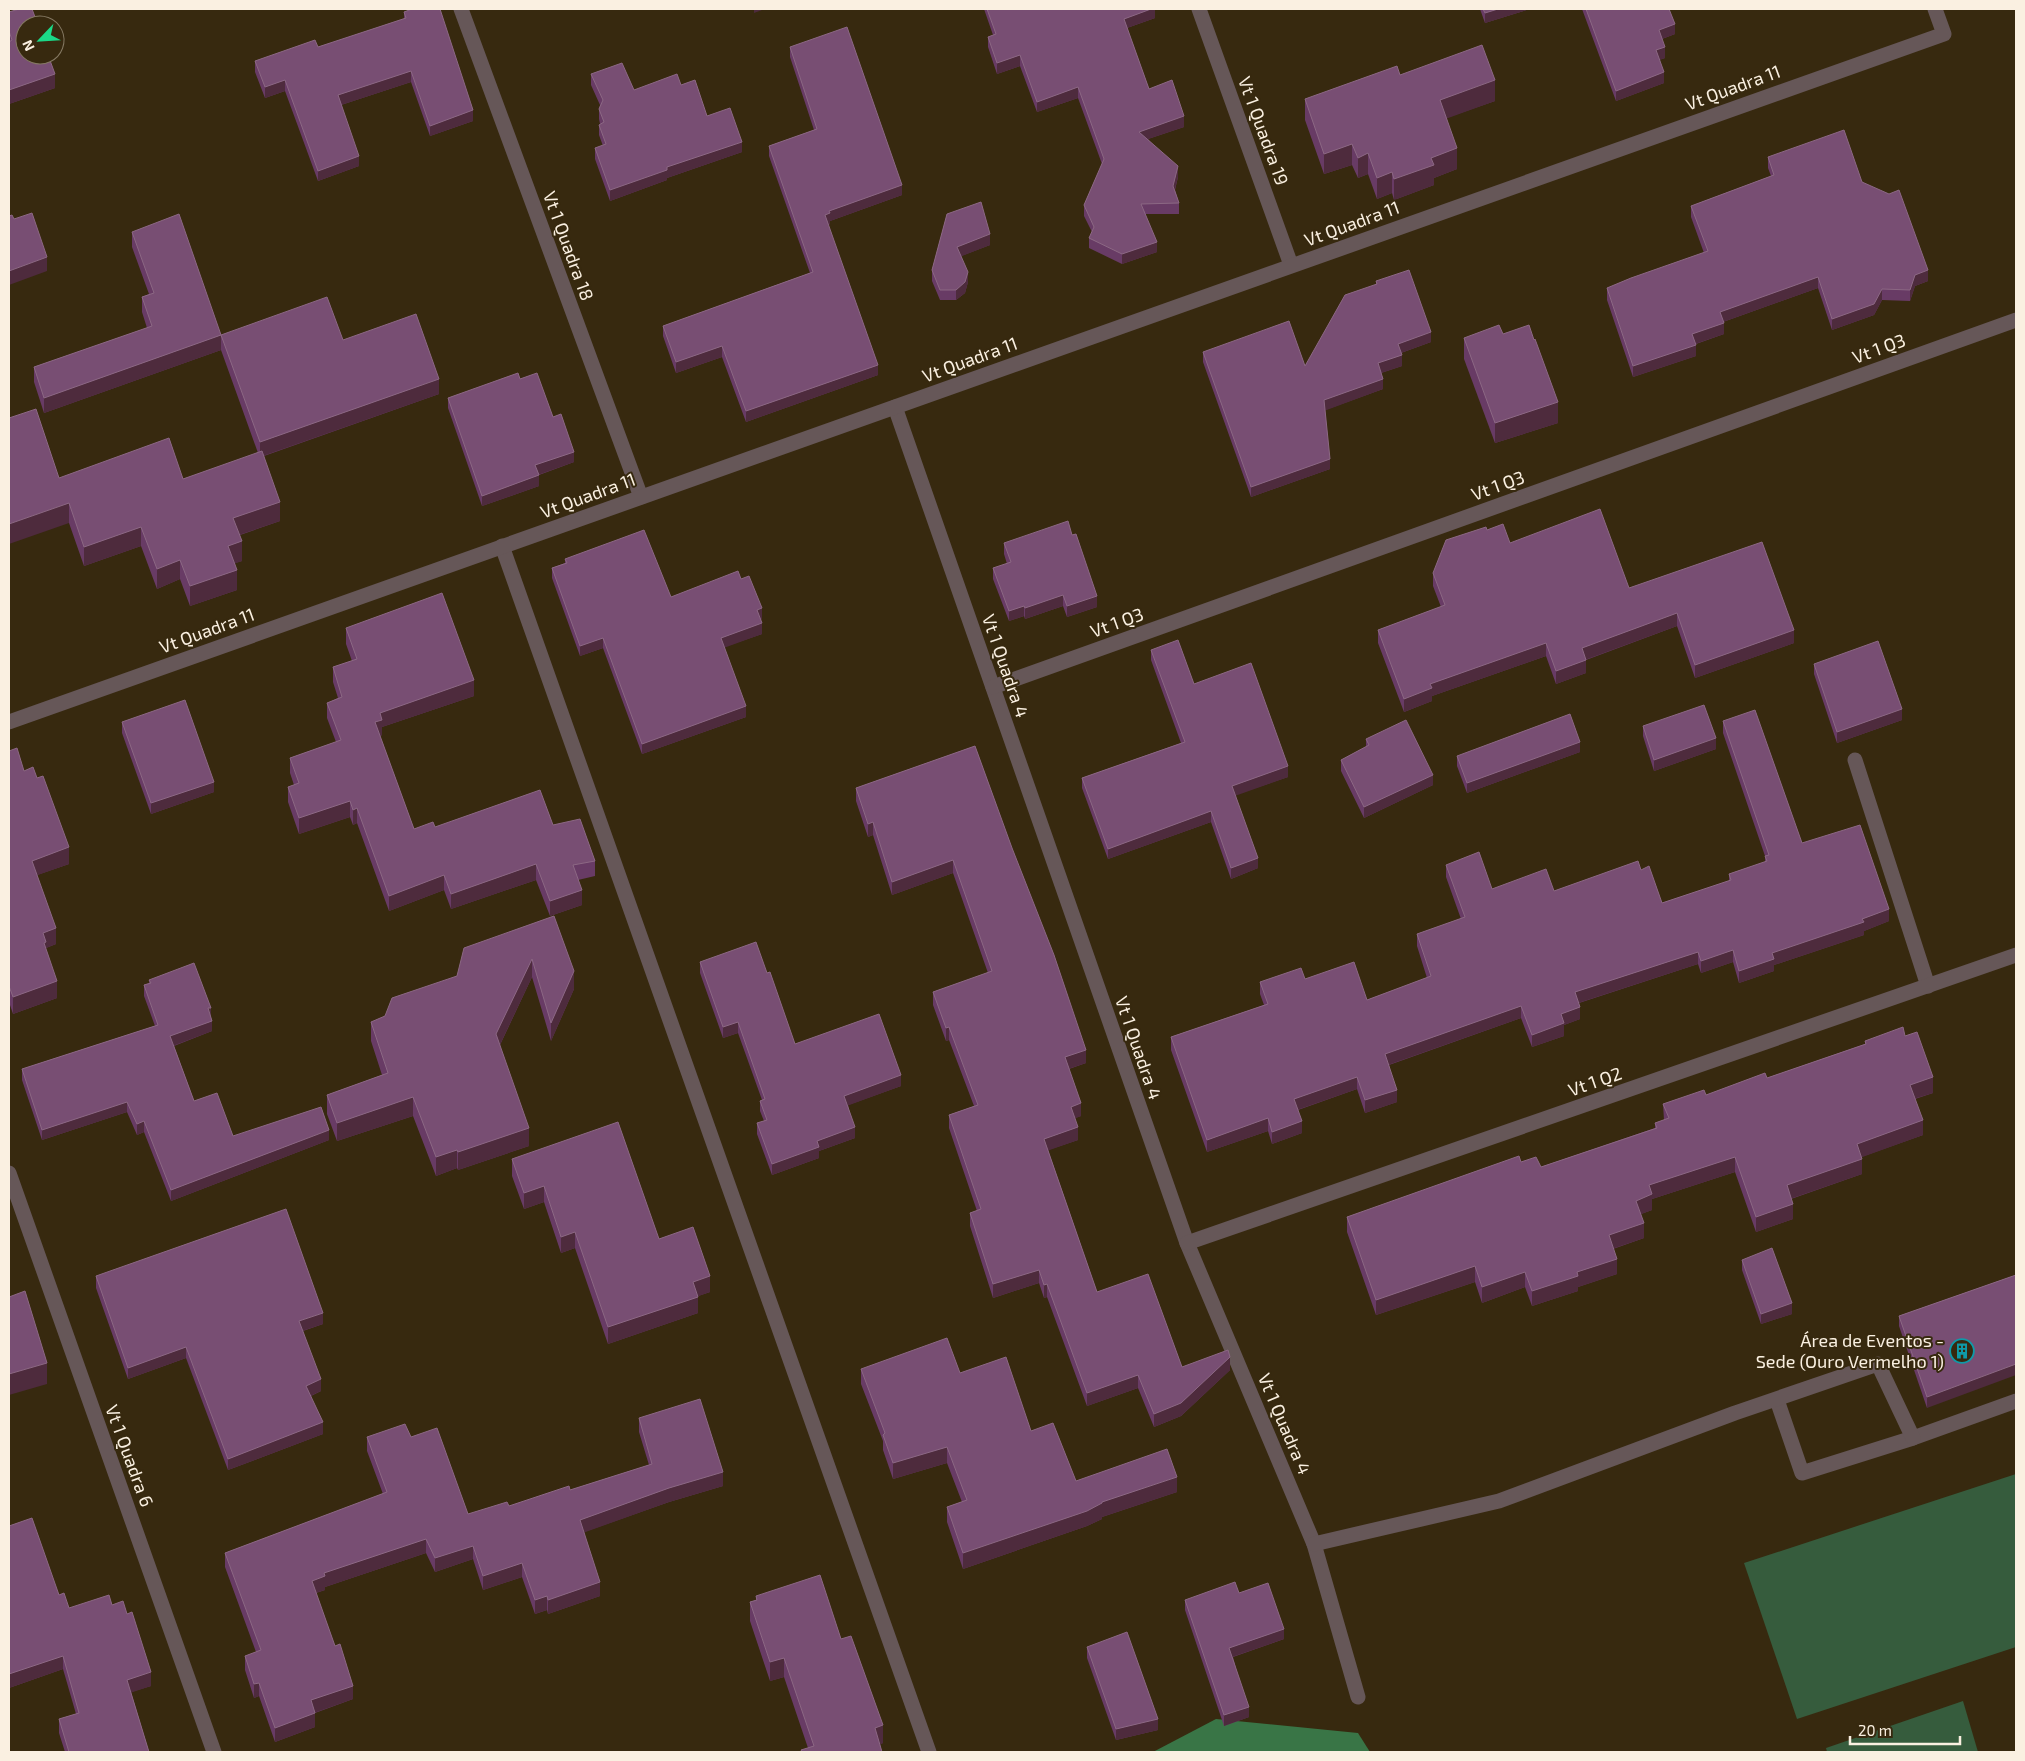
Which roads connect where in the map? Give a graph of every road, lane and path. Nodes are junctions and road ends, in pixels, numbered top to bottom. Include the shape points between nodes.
1 (461, 9) edge
2 (1199, 9) edge
3 (1935, 9) edge
4 (1291, 265) junction
5 (2016, 320) edge
6 (895, 407) junction
7 (641, 497) junction
8 (502, 546) junction
9 (993, 687) junction
10 (9, 722) edge
11 (1855, 760) dead end
12 (2016, 955) edge
13 (1928, 986) junction
14 (9, 1173) edge
15 (1187, 1243) junction
16 (1777, 1400) junction
17 (2016, 1401) edge
18 (1913, 1438) junction
19 (1314, 1544) junction
20 (1358, 1697) dead end
21 (214, 1752) edge
22 (929, 1752) edge

1 - 7 street, Vt 1 Quadra 18
2 - 4 street, Vt 1 Quadra 19
3 - 4 street, Vt Quadra 11 via 1944,34
4 - 6 street, Vt Quadra 11
5 - 9 street, Vt 1 Q3
6 - 7 street, Vt Quadra 11
6 - 9 street, Vt 1 Quadra 4
7 - 8 street, Vt Quadra 11
8 - 10 street, Vt Quadra 11
8 - 22 street
9 - 15 street, Vt 1 Quadra 4
11 - 13 street
12 - 13 street, Vt 1 Q2
13 - 15 street, Vt 1 Q2
14 - 21 street, Vt 1 Quadra 6
15 - 19 street, Vt 1 Quadra 4
16 - 18 street via 1878,1364
16 - 18 street via 1802,1473
16 - 19 street via 1499,1501
17 - 18 street
19 - 20 street, Vt 1 Quadra 4

